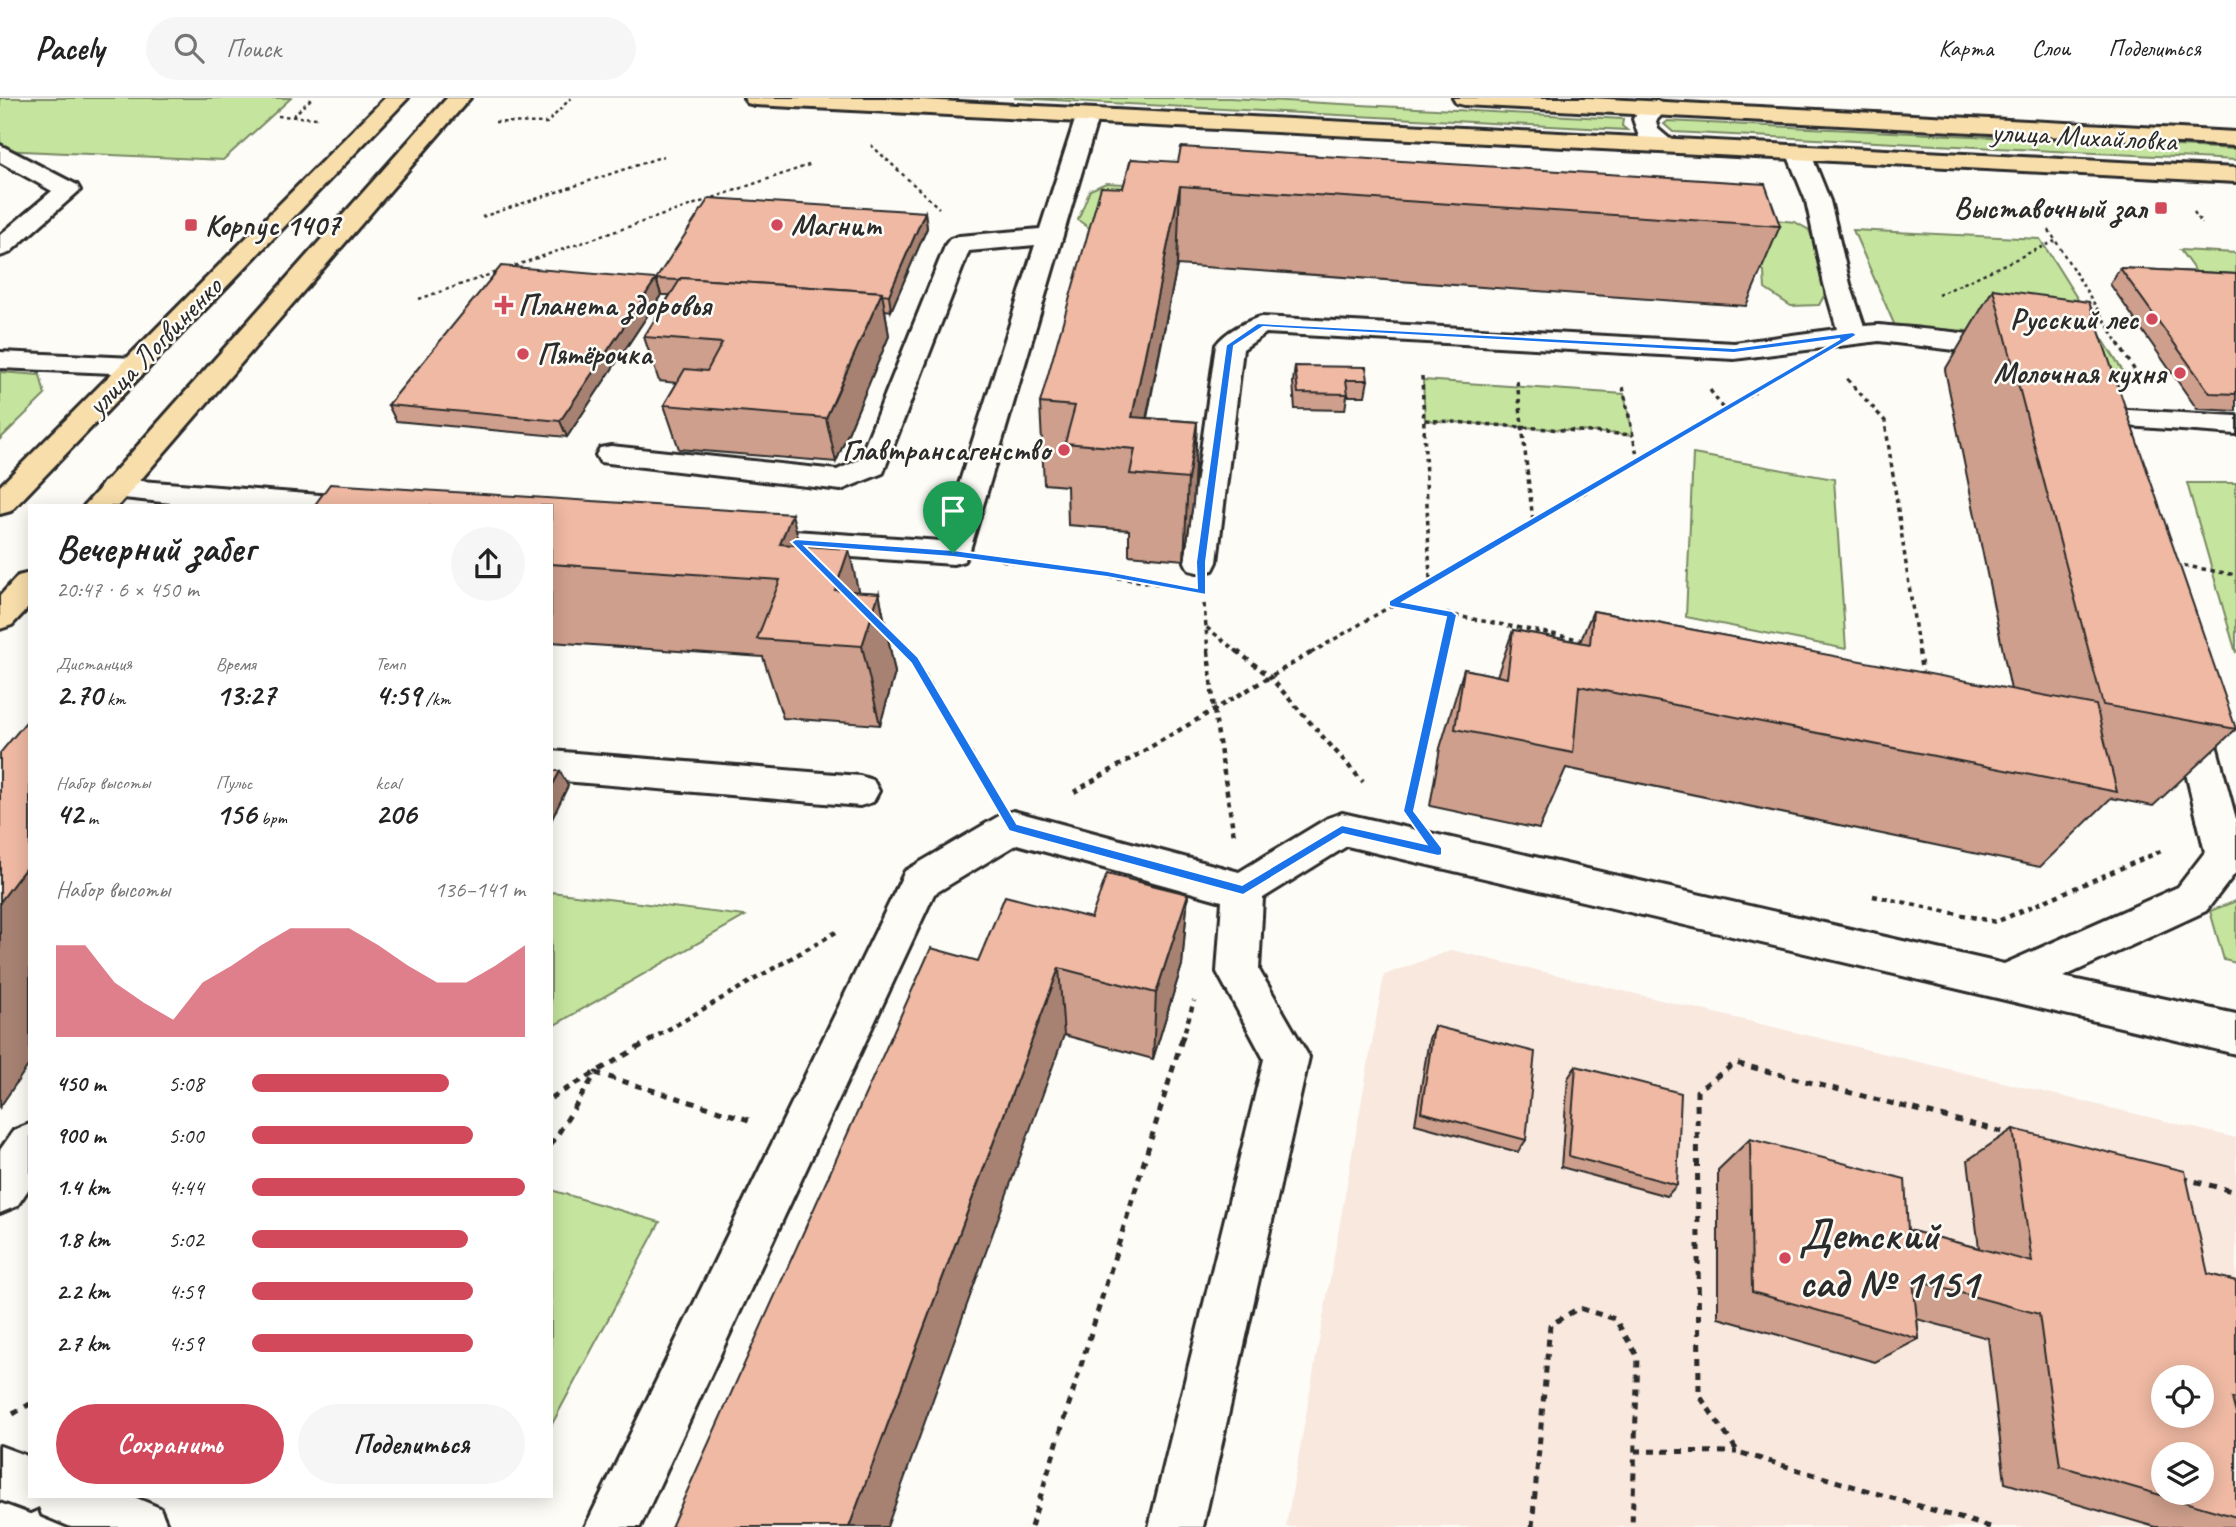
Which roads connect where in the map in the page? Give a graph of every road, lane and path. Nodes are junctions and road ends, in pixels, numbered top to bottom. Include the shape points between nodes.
1 (312, 98) edge
2 (473, 98) edge
3 (571, 98) edge
4 (755, 98) edge
5 (1464, 98) edge
6 (1621, 102) edge
7 (388, 103) edge
8 (452, 105) edge
9 (1657, 108) junction
10 (293, 116) dead end
11 (1087, 117) junction
12 (547, 123) dead end
13 (865, 139) dead end
14 (2236, 139) edge
15 (1666, 145) junction
16 (0, 152) edge
17 (1799, 153) junction
18 (664, 156) dead end
19 (811, 164) dead end
20 (2236, 175) edge
21 (482, 216) dead end
22 (2049, 230) dead end
23 (1050, 236) junction
24 (2055, 241) junction
25 (959, 244) junction
26 (0, 247) edge
27 (419, 299) dead end
28 (1418, 333) junction
29 (1853, 335) junction
30 (1513, 339) junction
31 (1617, 344) junction
32 (0, 360) edge
33 (2040, 360) edge
34 (135, 366) junction
35 (2084, 388) edge
36 (1757, 391) dead end
37 (2110, 418) junction
38 (1425, 420) junction
39 (2166, 421) junction
40 (2236, 425) edge
41 (1521, 427) junction
42 (1633, 435) junction
43 (611, 455) dead end
44 (2121, 457) edge
45 (1638, 460) junction
46 (108, 497) edge
47 (0, 504) edge
48 (283, 504) edge
49 (1532, 521) junction
50 (714, 536) edge
51 (953, 553) junction
52 (1201, 562) joint
53 (2162, 562) edge
54 (2236, 575) edge
55 (1430, 581) junction
56 (28, 586) edge
57 (1202, 593) junction
58 (1392, 604) junction
59 (1452, 615) junction
60 (0, 617) edge
61 (875, 621) dead end
62 (1206, 627) junction
63 (1587, 640) edge
64 (1269, 676) junction
65 (2181, 681) edge
66 (1924, 690) edge
67 (1214, 709) junction
68 (553, 765) edge
69 (1366, 785) dead end
70 (860, 792) dead end
71 (1013, 827) junction
72 (2169, 848) dead end
73 (1438, 852) junction
74 (919, 883) junction
75 (1243, 890) junction
76 (1863, 894) dead end
77 (2006, 983) junction
78 (1195, 997) dead end
79 (2236, 1034) edge
80 (596, 1073) junction
81 (553, 1097) edge
82 (800, 1136) junction
83 (2019, 1136) edge
84 (553, 1142) edge
85 (28, 1149) edge
86 (2168, 1175) edge
87 (0, 1190) edge
88 (2236, 1192) edge
89 (1635, 1451) junction
90 (1738, 1452) junction
91 (0, 1473) edge
92 (28, 1483) edge
93 (66, 1498) edge
94 (141, 1527) edge
95 (612, 1527) edge
96 (1031, 1527) edge
97 (1176, 1527) edge
98 (1532, 1527) edge
99 (1632, 1527) edge
100 (1990, 1527) edge

1 - 10 path
2 - 8 main road
3 - 12 path
4 - 11 main road, улица Михайловка
5 - 6 main road, улица Михайловка
6 - 9 main road, улица Михайловка
7 - 34 main road, улица Логвиненко
8 - 46 main road, улица Логвиненко
9 - 14 main road, улица Михайловка
9 - 15 street via 1644,119 1647,132
11 - 15 main road, улица Михайловка
11 - 23 street
13 - 25 path via 960,226
15 - 17 main road, улица Михайловка
16 - 26 street via 68,190
17 - 20 main road, улица Михайловка
17 - 29 street via 1818,201
18 - 21 path
19 - 27 path
22 - 24 path
23 - 25 street
23 - 51 street
24 - 29 path
24 - 39 path
25 - 43 street via 872,466 841,480
28 - 30 street
28 - 38 path
28 - 52 street via 1261,325 1230,345
29 - 31 street via 1734,351
29 - 33 street via 1879,333 2002,347
29 - 66 path via 1823,352 1885,422
30 - 31 street
30 - 41 path
31 - 42 path
32 - 34 street
34 - 47 main road, улица Логвиненко
35 - 37 street
36 - 45 path
37 - 39 street
37 - 44 street
38 - 41 path
38 - 55 path
39 - 40 street
41 - 42 path
41 - 49 path
42 - 45 path
45 - 49 path
46 - 48 street
49 - 55 path
50 - 51 street
51 - 57 path via 1107,574
52 - 57 path
53 - 54 path
55 - 58 path
56 - 60 main road
57 - 62 path
58 - 59 path
58 - 64 path
59 - 63 path
59 - 73 path via 1409,811
61 - 71 path via 915,660
62 - 64 path
62 - 67 path
64 - 67 path
64 - 69 path
65 - 77 street via 2226,855 2192,899
67 - 71 path
67 - 75 path
68 - 70 street
71 - 74 street
71 - 75 street
72 - 76 path via 1996,922
73 - 75 street via 1342,829
73 - 77 street
74 - 80 path
74 - 82 street
75 - 97 street via 1238,972 1287,1057
77 - 79 street
78 - 96 path
80 - 81 path
80 - 82 path
80 - 84 path
82 - 95 street
83 - 90 path via 1735,1063 1697,1091 1699,1395
85 - 87 street
86 - 88 path
89 - 90 path
89 - 98 path via 1638,1357 1615,1320 1579,1308 1550,1325
89 - 99 path
90 - 100 path
91 - 92 street
93 - 94 street

